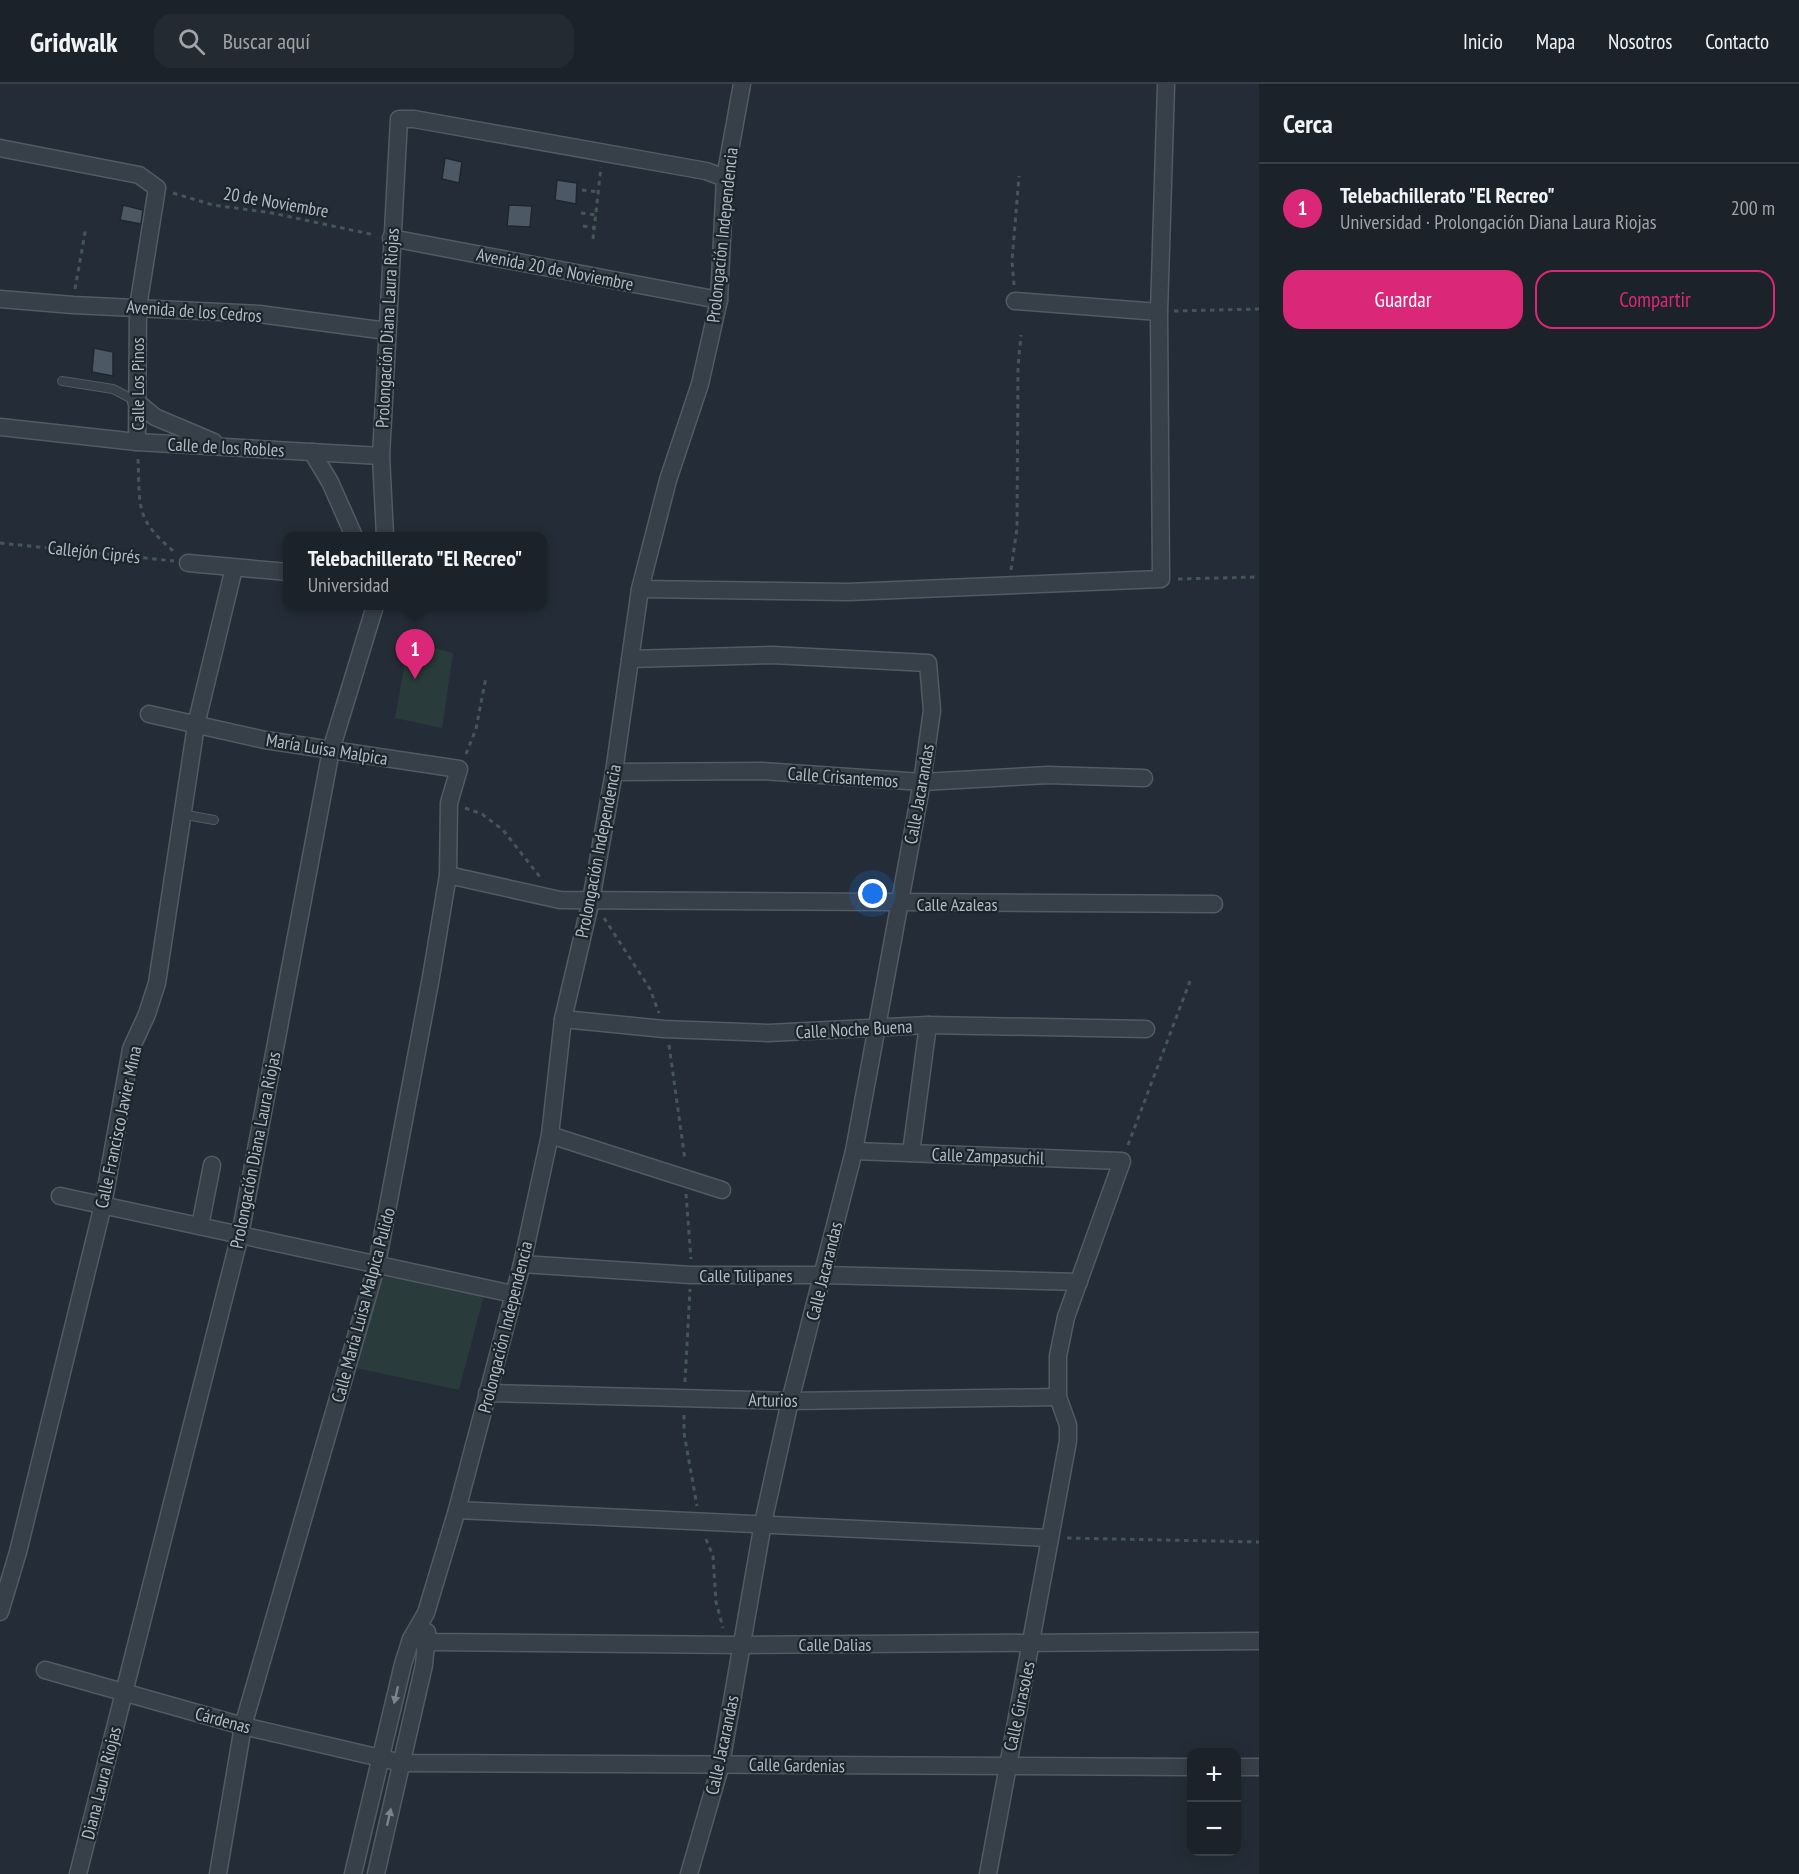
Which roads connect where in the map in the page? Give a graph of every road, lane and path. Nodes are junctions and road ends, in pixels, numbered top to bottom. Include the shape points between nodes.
1 (742, 84) edge
2 (1166, 86) dead end
3 (3, 148) edge
4 (602, 166) dead end
5 (1019, 176) dead end
6 (725, 178) junction
7 (157, 188) junction
8 (582, 190) dead end
9 (598, 192) junction
10 (580, 213) dead end
11 (596, 215) junction
12 (583, 226) dead end
13 (86, 227) dead end
14 (594, 228) junction
15 (391, 238) junction
16 (593, 239) dead end
17 (0, 299) edge
18 (719, 300) junction
19 (1016, 301) joint
20 (72, 305) junction
21 (138, 307) junction
22 (1259, 309) edge
23 (1159, 312) junction
24 (387, 331) junction
25 (1022, 335) dead end
26 (62, 381) dead end
27 (136, 401) junction
28 (0, 427) edge
29 (137, 442) junction
30 (225, 447) junction
31 (312, 452) junction
32 (381, 456) junction
33 (352, 532) edge
34 (385, 532) edge
35 (0, 543) edge
36 (188, 563) junction
37 (234, 568) junction
38 (283, 572) edge
39 (1259, 577) edge
40 (1161, 579) junction
41 (1008, 585) junction
42 (640, 589) junction
43 (374, 610) edge
44 (630, 659) junction
45 (486, 678) dead end
46 (148, 714) dead end
47 (196, 724) junction
48 (331, 750) junction
49 (459, 769) junction
50 (614, 772) junction
51 (1144, 778) dead end
52 (922, 782) junction
53 (449, 803) junction
54 (181, 814) junction
55 (214, 820) dead end
56 (448, 875) junction
57 (543, 879) dead end
58 (591, 900) junction
59 (899, 904) junction
60 (1214, 904) dead end
61 (1190, 981) dead end
62 (563, 1019) junction
63 (928, 1026) junction
64 (876, 1029) junction
65 (1146, 1029) dead end
66 (550, 1135) junction
67 (854, 1151) junction
68 (911, 1153) junction
69 (1122, 1161) junction
70 (212, 1166) dead end
71 (722, 1190) dead end
72 (60, 1196) dead end
73 (103, 1205) junction
74 (200, 1226) junction
75 (240, 1234) junction
76 (377, 1264) junction
77 (522, 1264) junction
78 (824, 1275) junction
79 (1079, 1282) junction
80 (513, 1294) junction
81 (488, 1393) junction
82 (1058, 1397) junction
83 (790, 1401) junction
84 (457, 1510) junction
85 (762, 1523) junction
86 (1050, 1538) junction
87 (1259, 1542) edge
88 (0, 1612) edge
89 (426, 1612) junction
90 (411, 1639) junction
91 (1259, 1641) edge
92 (428, 1642) junction
93 (1032, 1643) junction
94 (742, 1645) junction
95 (45, 1670) dead end
96 (124, 1692) junction
97 (243, 1726) junction
98 (381, 1758) junction
99 (402, 1763) junction
100 (721, 1764) junction
101 (1006, 1767) junction
102 (1187, 1767) edge
103 (1241, 1767) edge
104 (1259, 1767) edge
105 (78, 1874) edge
106 (218, 1874) edge
107 (354, 1874) edge
108 (376, 1874) edge
109 (689, 1874) edge
110 (988, 1874) edge

1 - 6 street, Prolongación Independencia
2 - 23 street
3 - 7 street via 139,175
4 - 9 path
5 - 19 path via 1012,261
6 - 15 street, Prolongación Diana Laura Riojas via 706,171 399,119
6 - 18 street, Prolongación Independencia
7 - 15 path, 20 de Noviembre via 213,205
7 - 21 street, Calle Los Pinos
8 - 9 path
9 - 11 path
10 - 11 path
11 - 14 path
12 - 14 path
13 - 20 path
14 - 16 path
15 - 18 street, Avenida 20 de Noviembre
15 - 24 street, Prolongación Diana Laura Riojas
17 - 20 street, Avenida de los Cedros
18 - 42 street, Prolongación Independencia via 700,384 668,480
19 - 23 street
20 - 21 street, Avenida de los Cedros
21 - 24 street, Avenida de los Cedros via 259,314
21 - 27 street, Calle Los Pinos
22 - 23 path
23 - 40 street
24 - 32 street, Prolongación Diana Laura Riojas
25 - 41 path via 1018,367 1017,528
26 - 27 lane via 112,389
27 - 29 street, Calle Los Pinos
27 - 30 street via 160,420
28 - 29 street, Calle de los Robles
29 - 30 street, Calle de los Robles
29 - 36 path, Calle Los Pinos via 141,503 147,527
30 - 31 street, Calle de los Robles
31 - 32 street, Calle de los Robles
31 - 33 street
32 - 34 street, Prolongación Diana Laura Riojas
35 - 36 path, Callejón Ciprés
36 - 37 street
37 - 38 street
37 - 47 street, Calle Francisco Javier Mina
39 - 40 path
40 - 41 street
41 - 42 street via 848,592
42 - 44 street, Prolongación Independencia
43 - 48 street, Prolongación Diana Laura Riojas
44 - 50 street, Prolongación Independencia
44 - 52 street, Calle Jacarandas via 772,655 927,663 932,710
45 - 49 path via 476,729
46 - 47 street, María Luisa Malpica
47 - 48 street, María Luisa Malpica
47 - 54 street, Calle Francisco Javier Mina
48 - 49 street, María Luisa Malpica
48 - 75 street, Prolongación Diana Laura Riojas
49 - 53 street, Calle María Luisa Malpica Pulido
50 - 52 street, Calle Crisantemos via 762,771
50 - 58 street, Prolongación Independencia
51 - 52 street, Calle Crisantemos via 1048,775
52 - 59 street, Calle Jacarandas
53 - 56 street, Calle María Luisa Malpica Pulido
53 - 57 path via 493,820
54 - 55 lane
54 - 73 street, Calle Francisco Javier Mina via 157,983 131,1049
56 - 58 street, Calle Azaleas via 560,900
56 - 76 street, Calle María Luisa Malpica Pulido
58 - 59 street, Calle Azaleas
58 - 62 street, Prolongación Independencia
59 - 60 street, Calle Azaleas
59 - 64 street, Calle Jacarandas
61 - 69 path
62 - 64 street, Calle Noche Buena via 664,1029 768,1033
62 - 66 street, Prolongación Independencia
63 - 64 street, Calle Noche Buena
63 - 65 street, Calle Noche Buena
63 - 68 street
64 - 67 street, Calle Jacarandas
66 - 71 street
66 - 77 street, Prolongación Independencia
67 - 68 street, Calle Zampasuchil
67 - 78 street, Calle Jacarandas
68 - 69 street, Calle Zampasuchil
69 - 79 street, Calle Girasoles
70 - 74 street
72 - 73 street
73 - 74 street
73 - 88 street, Calle Francisco Javier Mina
74 - 75 street
75 - 76 street
75 - 96 street, Prolongación Diana Laura Riojas
76 - 80 street
76 - 97 street, Calle María Luisa Malpica Pulido
77 - 78 street, Calle Tulipanes via 692,1275
77 - 80 street, Prolongación Independencia
78 - 79 street, Calle Tulipanes
78 - 83 street, Calle Jacarandas
79 - 82 street, Calle Girasoles via 1058,1356
80 - 81 street, Prolongación Independencia
81 - 83 street, Arturios
81 - 84 street, Prolongación Independencia
82 - 83 street, Arturios
82 - 86 street, Calle Girasoles via 1068,1425 1068,1441
83 - 85 street, Calle Jacarandas
84 - 85 street
84 - 89 street, Prolongación Independencia
85 - 86 street
85 - 94 street, Calle Jacarandas
86 - 87 path
86 - 93 street, Calle Girasoles
89 - 90 street, Prolongación Independencia
89 - 92 street, Prolongación Independencia
90 - 92 street, Calle Dalias
90 -> 98 street, Prolongación Independencia
91 - 93 street, Calle Dalias
92 - 94 street, Calle Dalias
92 - 99 street, Prolongación Independencia
93 - 94 street, Calle Dalias
93 - 101 street, Calle Girasoles
94 - 100 street, Calle Jacarandas
95 - 96 street, Cárdenas
96 - 97 street, Cárdenas
96 - 105 street, Diana Laura Riojas
97 - 98 street, Cárdenas
97 - 106 street, Calle María Luisa Malpica Pulido
98 - 99 street, Cárdenas
98 - 107 street, Prolongación Independencia
99 - 100 street, Calle Gardenias
108 -> 99 street, Prolongación Independencia
100 - 101 street, Calle Gardenias
100 - 109 street, Calle Jacarandas
101 - 102 street, Calle Gardenias
101 - 110 street, Calle Girasoles
103 - 104 street

